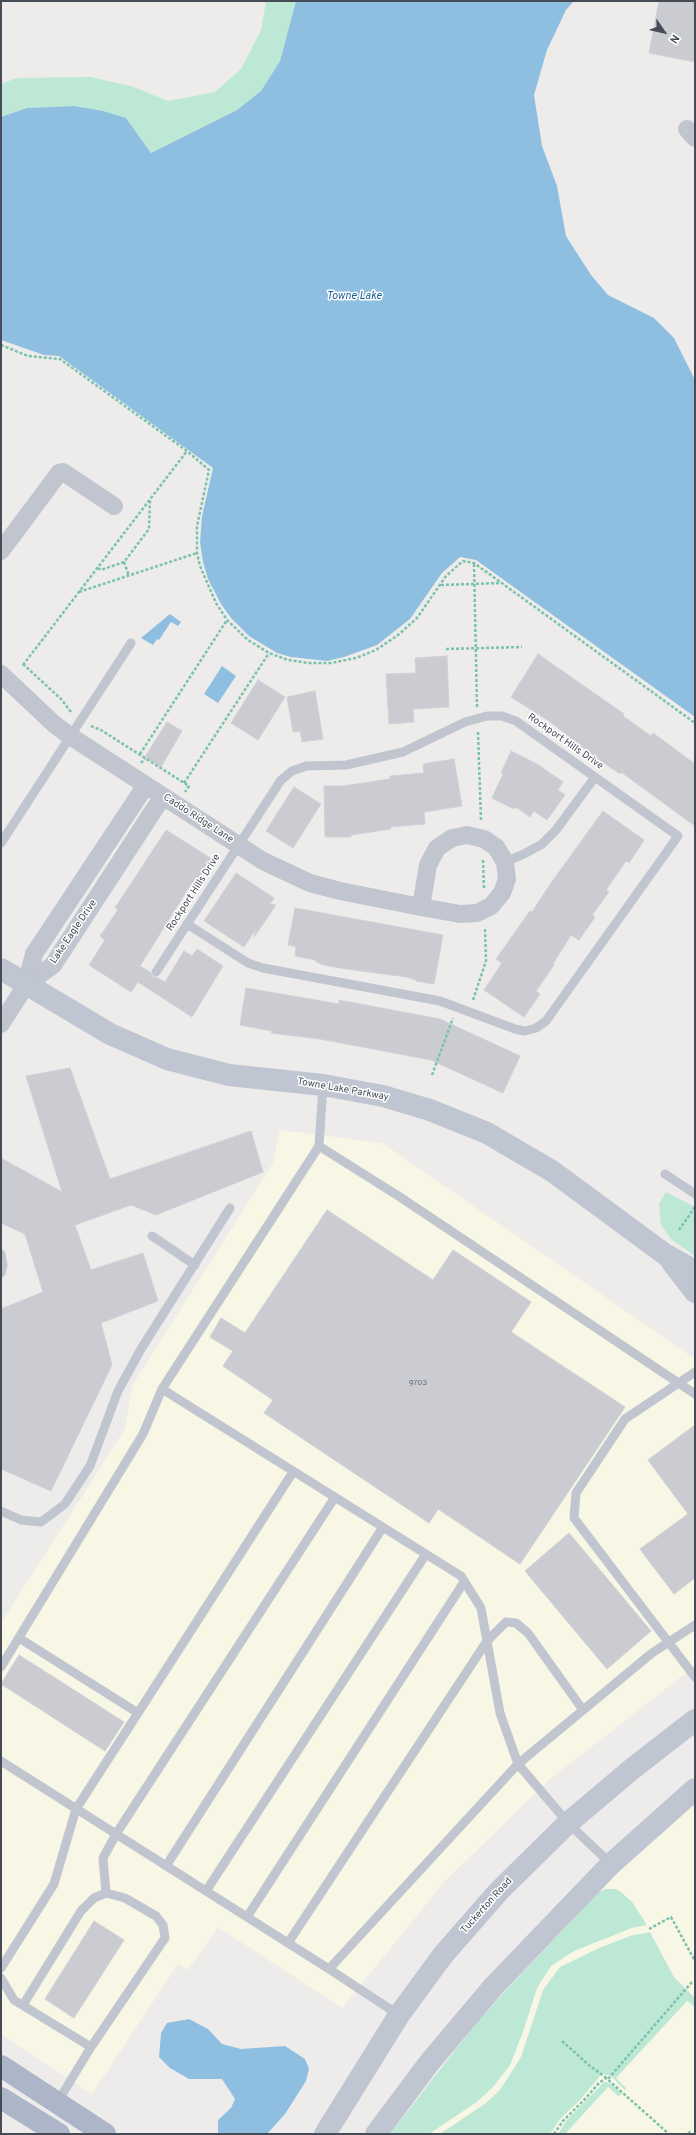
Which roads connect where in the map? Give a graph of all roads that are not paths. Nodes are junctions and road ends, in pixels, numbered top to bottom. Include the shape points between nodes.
1 (114, 506) dead end
2 (1, 551) edge
3 (130, 643) dead end
4 (5, 677) edge
5 (74, 730) junction
6 (595, 777) junction
7 (146, 785) junction
8 (163, 796) junction
9 (1, 843) edge
10 (238, 845) junction
11 (505, 862) junction
12 (421, 906) junction
13 (187, 924) junction
14 (1, 969) edge
15 (156, 972) dead end
16 (26, 985) junction
17 (1, 1024) edge
18 (323, 1085) junction
19 (319, 1146) junction
20 (665, 1174) dead end
21 (695, 1194) edge
22 (230, 1208) dead end
23 (152, 1236) dead end
24 (1, 1254) edge
25 (666, 1255) junction
26 (195, 1265) junction
27 (695, 1271) edge
28 (1, 1273) edge
29 (695, 1292) edge
30 (695, 1372) edge
31 (678, 1382) junction
32 (162, 1390) junction
33 (695, 1394) edge
34 (294, 1472) junction
35 (335, 1497) junction
36 (1, 1511) edge
37 (383, 1527) junction
38 (426, 1554) junction
39 (464, 1582) junction
40 (695, 1625) edge
41 (19, 1638) junction
42 (487, 1641) junction
43 (669, 1643) junction
44 (1, 1667) edge
45 (695, 1677) edge
46 (583, 1710) junction
47 (138, 1713) junction
48 (695, 1720) edge
49 (1, 1762) edge
50 (518, 1764) junction
51 (695, 1789) edge
52 (76, 1809) junction
53 (568, 1823) junction
54 (116, 1834) junction
55 (611, 1864) junction
56 (166, 1866) junction
57 (206, 1891) junction
58 (106, 1893) junction
59 (247, 1917) junction
60 (288, 1943) junction
61 (1, 1968) edge
62 (329, 1969) junction
63 (1, 1978) edge
64 (23, 2005) junction
65 (399, 2015) junction
66 (91, 2047) junction
67 (1, 2066) edge
68 (1, 2098) edge
69 (57, 2103) junction
70 (59, 2134) edge
71 (105, 2134) edge
72 (325, 2134) edge
73 (376, 2134) edge

1 - 2 street via 63,472 59,473
3 - 5 lane
4 - 5 street, Caddo Ridge Lane via 54,724
5 - 7 street, Caddo Ridge Lane
5 - 9 lane
6 - 10 lane, Rockport Hills Drive via 516,721 502,716 487,716 465,722 403,752 346,765 306,766 292,771 281,780
6 - 11 lane via 556,830 542,844
6 - 13 lane, Rockport Hills Drive via 678,836 546,1021 536,1028 525,1031 515,1029 440,1001 263,968 248,963
7 - 8 street, Caddo Ridge Lane
7 - 16 street, Lake Eagle Drive via 34,954
8 - 10 street, Caddo Ridge Lane
8 - 16 street, Lake Eagle Drive via 53,966
10 - 12 street, Caddo Ridge Lane via 283,872 310,883
10 - 13 lane, Rockport Hills Drive
11 - 12 street, Caddo Ridge Lane via 507,879 502,893 484,910 460,914
11 - 12 street via 496,847 482,838 467,835 452,838 437,848 428,865
13 - 15 lane, Rockport Hills Drive
14 - 16 main road, Towne Lake Parkway
16 - 17 street
16 - 18 main road, Towne Lake Parkway via 110,1034 167,1059 229,1075
18 - 19 lane
18 - 25 main road, Towne Lake Parkway via 383,1096 430,1110 487,1133 552,1171
19 - 31 lane via 420,1210
19 - 32 lane
20 - 21 lane
22 - 26 lane
23 - 26 lane
24 - 28 lane
25 - 27 main road, Towne Lake Parkway
25 - 29 main road, Towne Lake Parkway
26 - 36 lane via 141,1349 118,1391 90,1466 65,1504 41,1522 21,1520
30 - 31 lane
31 - 33 lane
31 - 43 lane via 625,1419 576,1493 574,1518
32 - 34 lane
32 - 41 lane via 143,1434
34 - 35 lane
34 - 47 lane
35 - 37 lane
35 - 54 lane
37 - 38 lane
37 - 56 lane
38 - 39 lane via 461,1576
38 - 57 lane
39 - 42 lane via 481,1608
39 - 59 lane
40 - 43 lane
41 - 44 lane
41 - 47 lane
42 - 46 lane via 506,1622 516,1622 528,1633
42 - 50 lane via 500,1713
42 - 60 lane
43 - 45 lane
43 - 46 lane via 652,1653
46 - 50 lane
47 - 52 lane
48 - 53 main road, Tuckerton Road
49 - 52 lane
50 - 53 lane
50 - 62 lane
51 - 55 main road
52 - 54 lane
52 - 61 lane via 54,1884
53 - 55 lane
53 - 65 main road, Tuckerton Road via 499,1891 443,1955
54 - 56 lane
54 - 58 lane via 103,1858
55 - 73 main road via 493,1987 429,2063
56 - 57 lane
57 - 59 lane
58 - 64 lane via 94,1898 81,1911
58 - 66 lane via 125,1898 156,1916 163,1925 165,1938
59 - 60 lane
60 - 62 lane
62 - 65 lane
63 - 64 lane via 14,2000
64 - 66 lane
65 - 72 main road, Tuckerton Road
66 - 69 lane
67 - 69 main road
68 - 70 main road
69 - 71 main road

